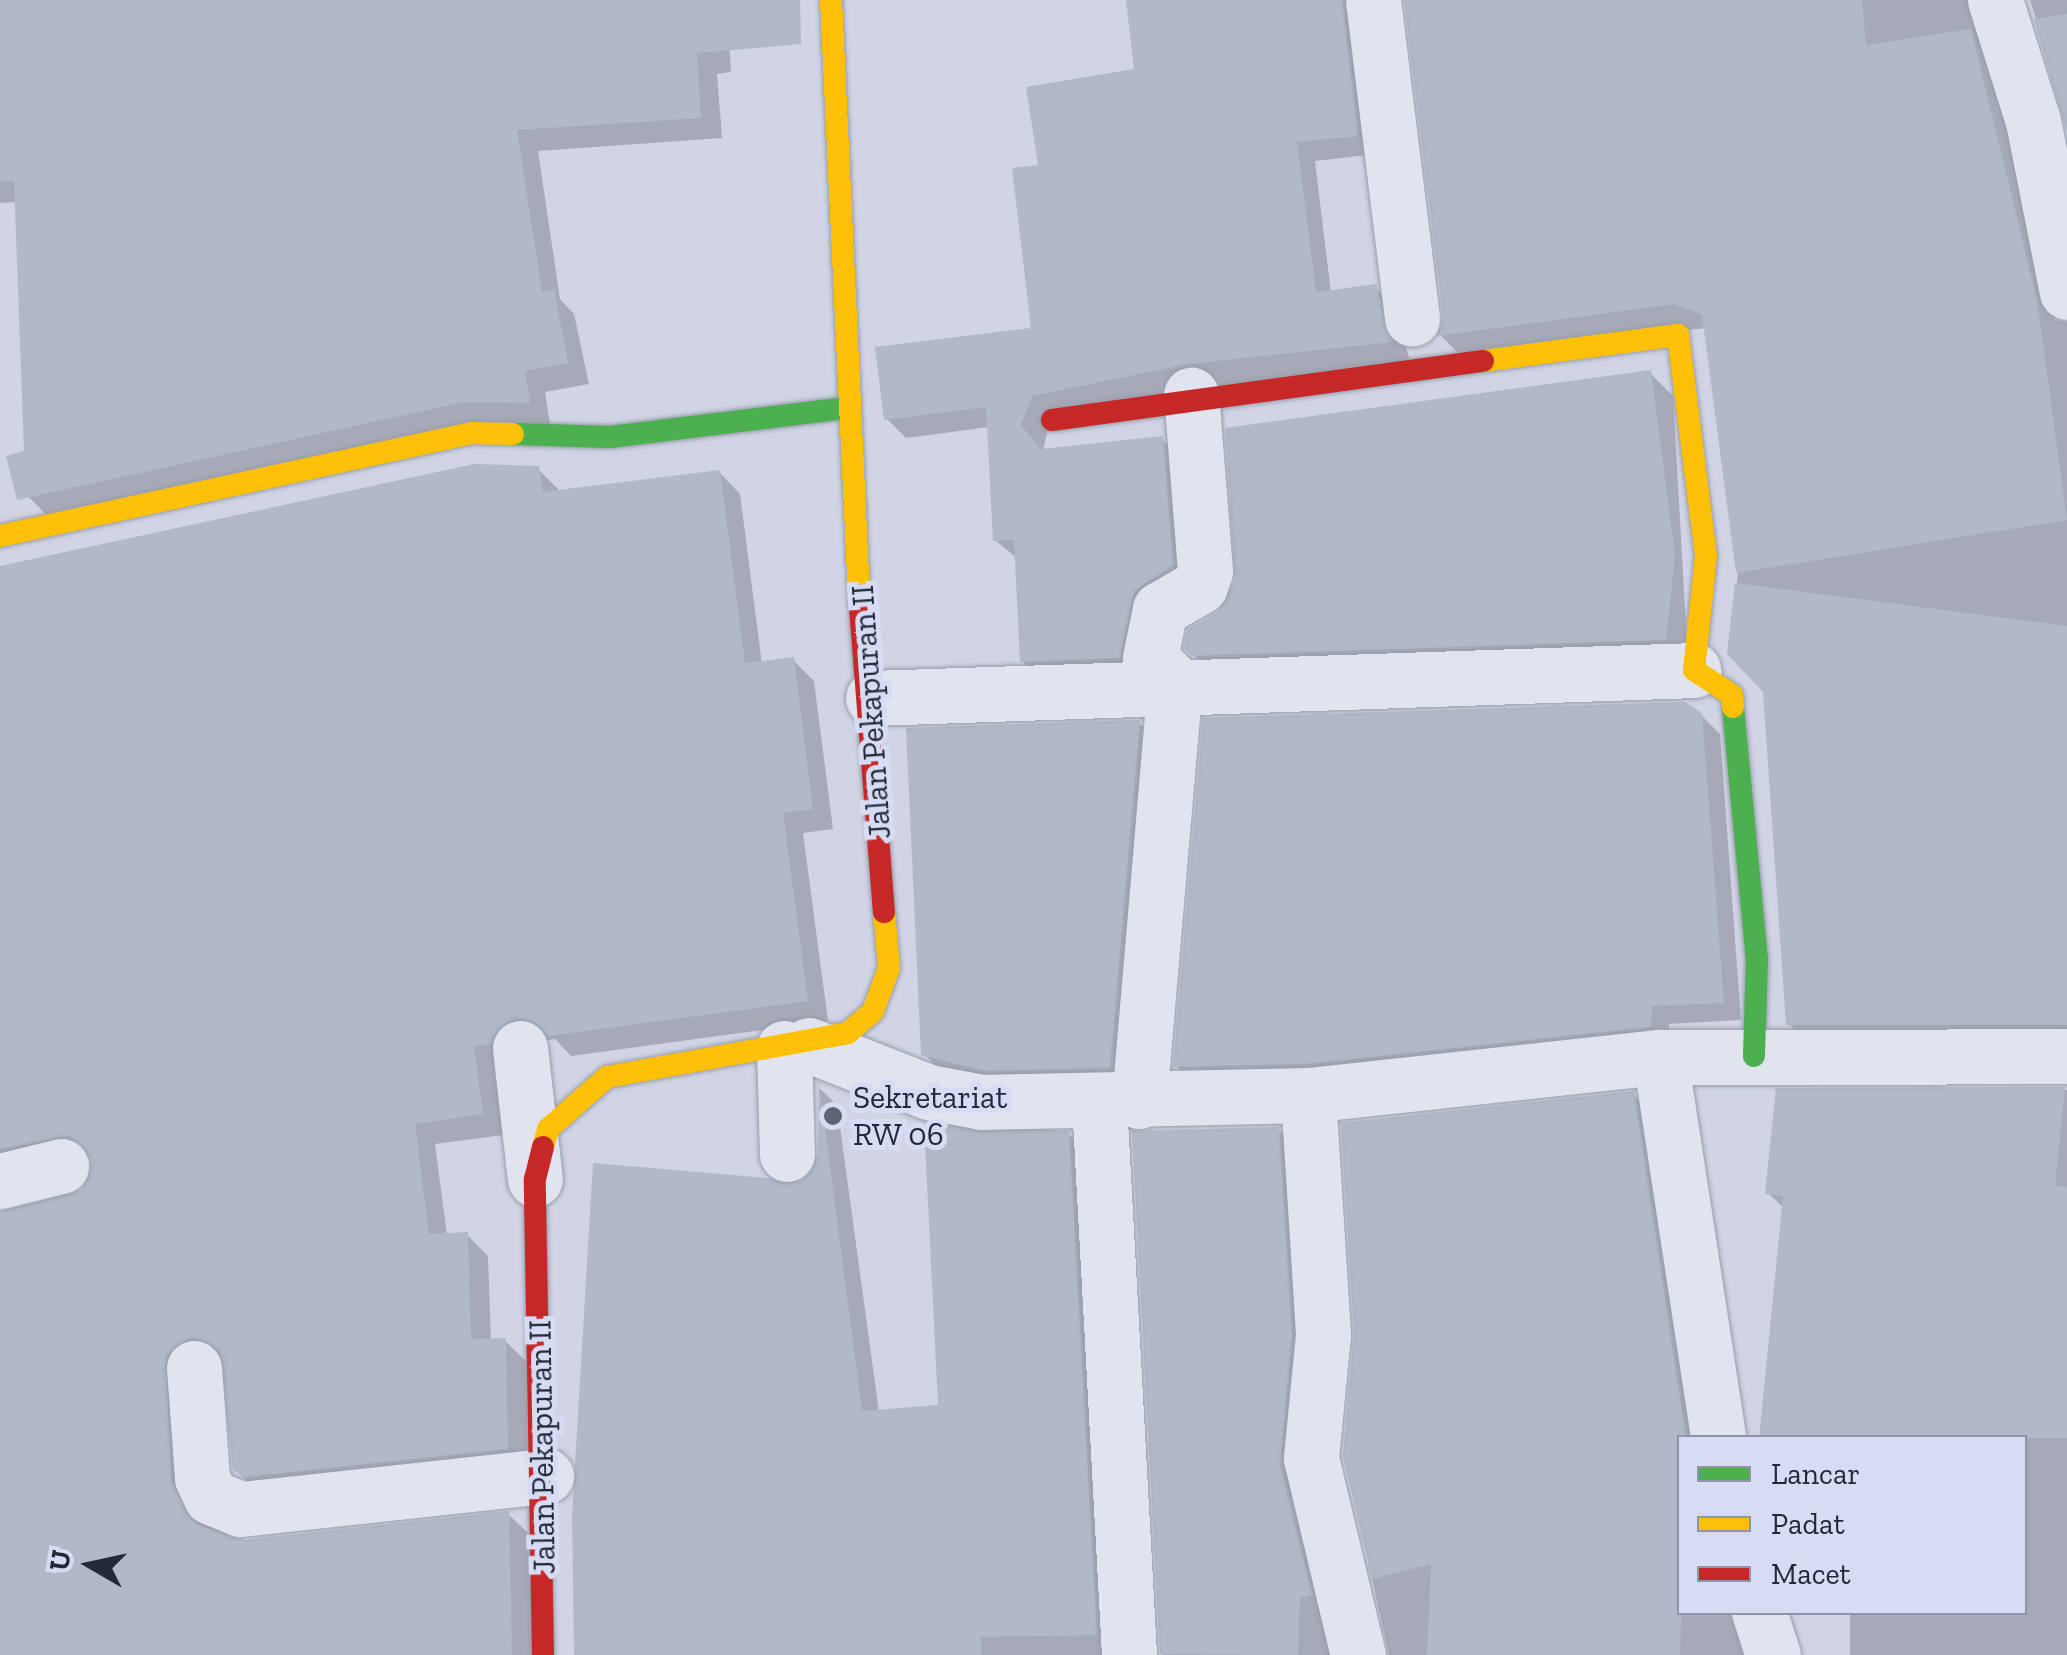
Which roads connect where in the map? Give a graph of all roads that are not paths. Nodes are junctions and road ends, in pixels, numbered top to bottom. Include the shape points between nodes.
1 (831, 0) edge
2 (1373, 0) edge
3 (1995, 0) edge
4 (2067, 292) edge
5 (1412, 319) dead end
6 (1192, 395) junction
7 (845, 408) junction
8 (1052, 420) dead end
9 (0, 536) edge
10 (1694, 670) junction
11 (1175, 683) junction
12 (873, 698) junction
13 (796, 1047) junction
14 (520, 1048) dead end
15 (1754, 1056) junction
16 (2067, 1056) edge
17 (1660, 1057) junction
18 (1308, 1096) junction
19 (1119, 1102) junction
20 (787, 1154) dead end
21 (61, 1166) dead end
22 (535, 1179) junction
23 (0, 1181) edge
24 (194, 1368) dead end
25 (1718, 1435) edge
26 (546, 1476) junction
27 (1760, 1615) edge
28 (543, 1655) edge
29 (1129, 1655) edge
30 (1358, 1655) edge
31 (1773, 1655) edge

1 - 7 street, Jalan Pekapuran II
2 - 5 street
3 - 4 street via 2033,121
6 - 8 street
6 - 10 street via 1678,335 1706,556
6 - 11 street via 1204,571 1192,593 1160,610 1150,658
7 - 9 street via 610,437 470,433
7 - 12 street, Jalan Pekapuran II
10 - 11 street
10 - 15 street via 1732,695 1757,959
11 - 12 street
11 - 19 street
12 - 13 street, Jalan Pekapuran II via 889,968 872,1011 848,1034
13 - 19 street via 930,1092
13 - 20 street
13 - 22 street, Jalan Pekapuran II via 607,1077 548,1129
14 - 22 street, Jalan Pekapuran II
15 - 16 street
15 - 17 street
17 - 18 street
17 - 25 street
18 - 19 street
18 - 30 street via 1323,1335 1311,1458
19 - 29 street
21 - 23 street
22 - 26 street, Jalan Pekapuran II
24 - 26 street via 202,1478 210,1497 241,1510
26 - 28 street, Jalan Pekapuran II
27 - 31 street

